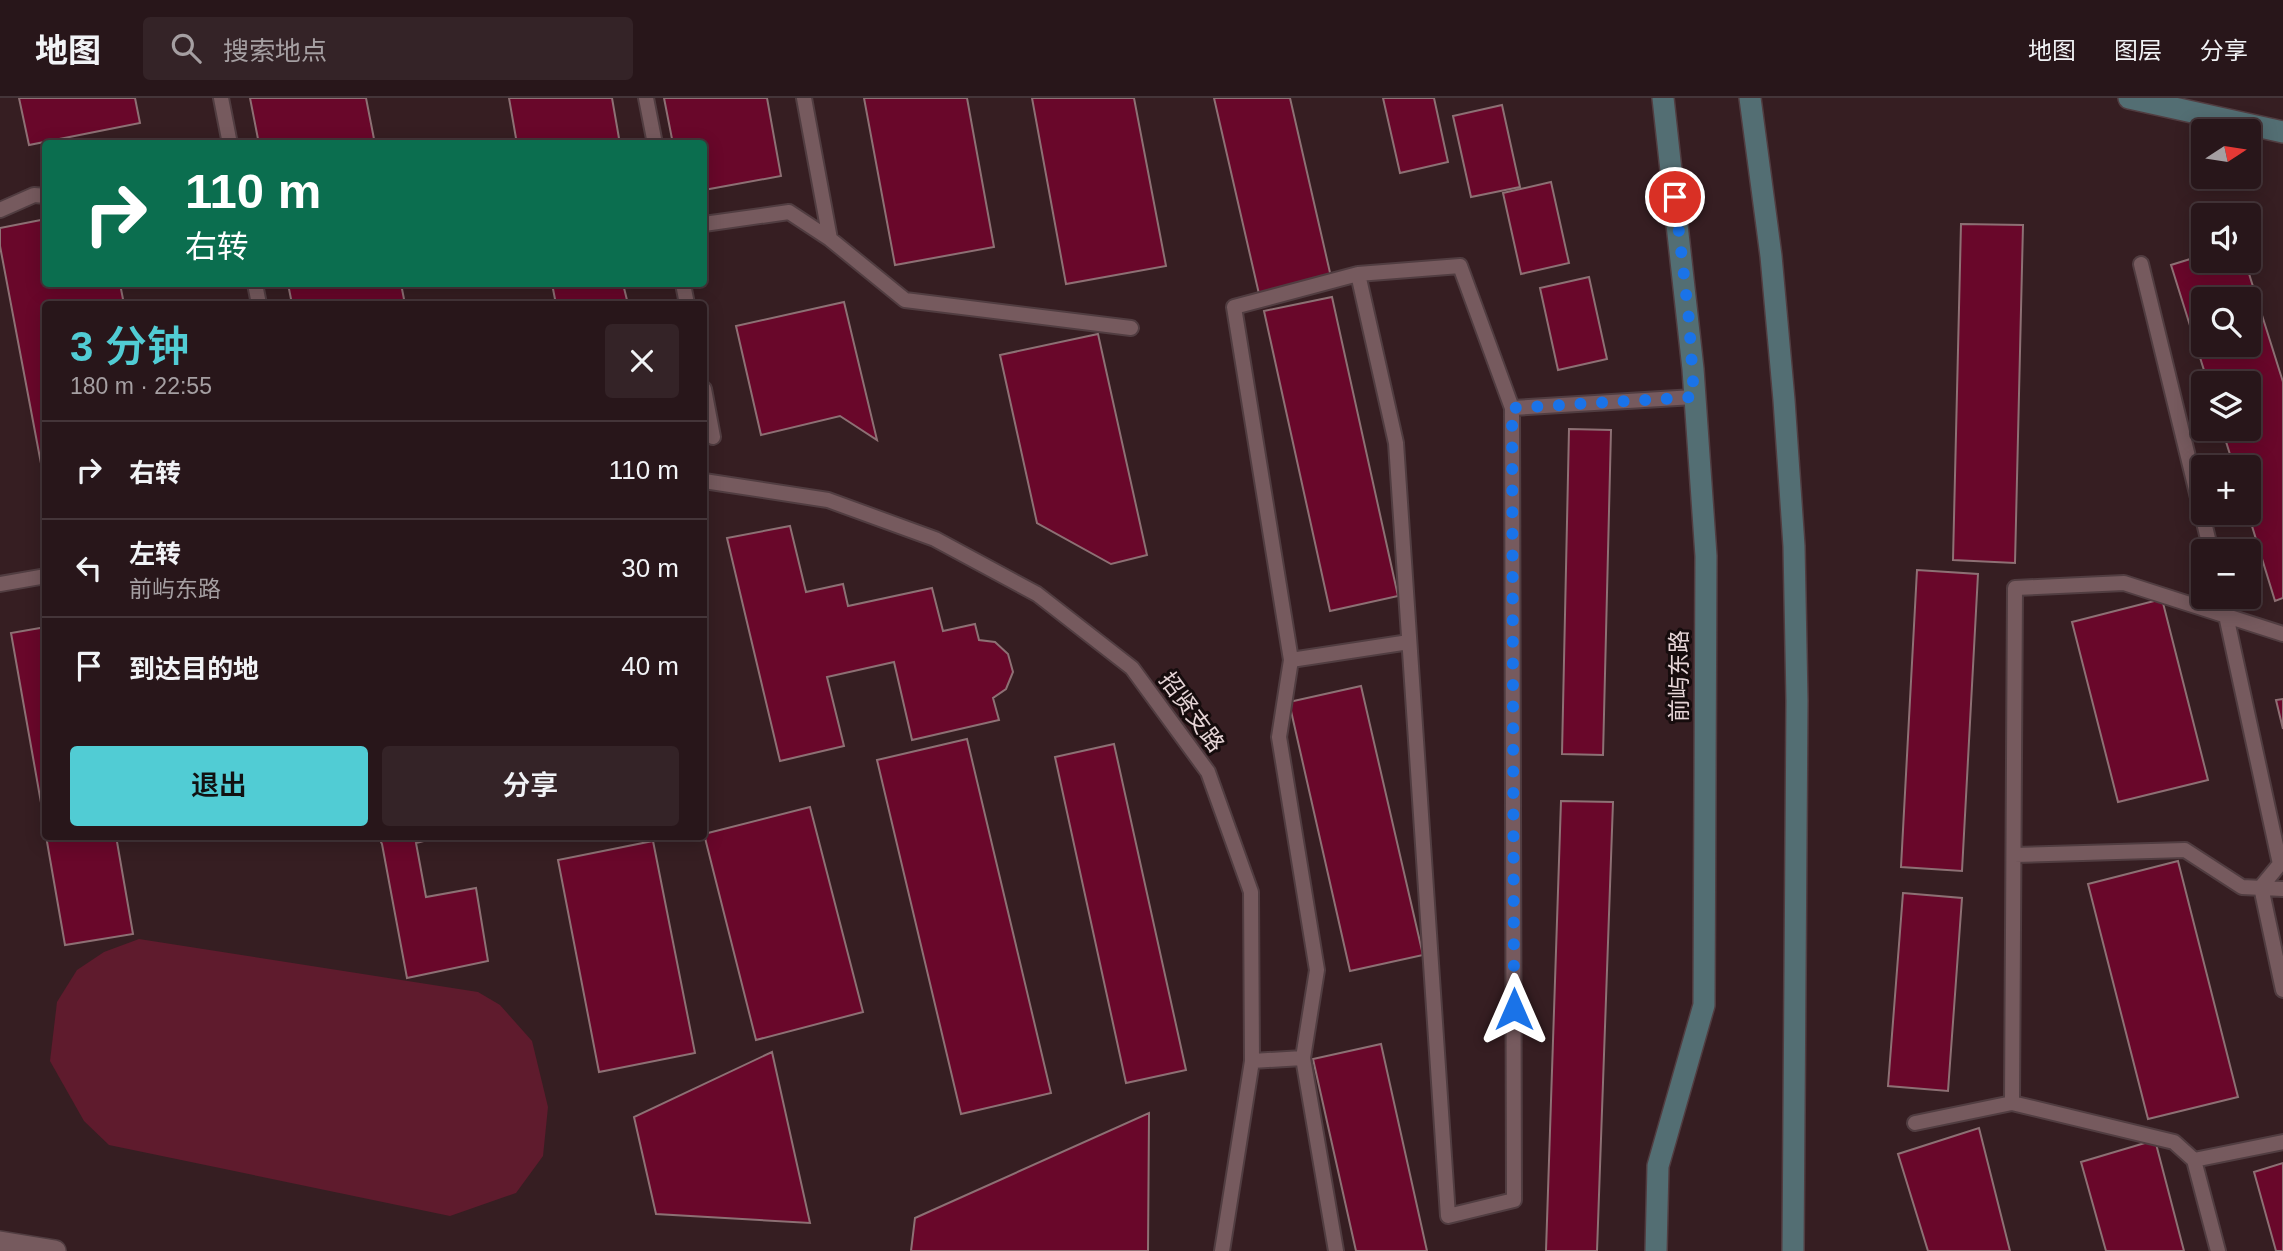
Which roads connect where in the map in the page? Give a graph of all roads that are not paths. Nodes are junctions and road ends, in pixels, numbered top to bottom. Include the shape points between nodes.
1 (221, 98) edge
2 (646, 98) edge
3 (804, 98) edge
4 (1663, 98) edge
5 (1750, 98) edge
6 (2129, 98) edge
7 (2283, 132) edge
8 (229, 140) edge
9 (654, 140) edge
10 (42, 196) edge
11 (0, 210) edge
12 (707, 224) edge
13 (830, 239) junction
14 (2141, 264) dead end
15 (1358, 274) junction
16 (1130, 328) dead end
17 (1694, 397) junction
18 (707, 405) edge
19 (1512, 408) junction
20 (713, 437) dead end
21 (707, 481) edge
22 (2208, 539) edge
23 (42, 577) edge
24 (0, 584) edge
25 (2225, 609) edge
26 (2227, 617) junction
27 (2283, 634) edge
28 (1409, 642) junction
29 (1291, 660) junction
30 (2014, 855) junction
31 (2261, 887) junction
32 (2283, 889) edge
33 (2283, 990) edge
34 (1303, 1058) junction
35 (1252, 1061) junction
36 (2012, 1103) junction
37 (1915, 1123) dead end
38 (2283, 1142) edge
39 (2194, 1160) junction
40 (0, 1242) edge
41 (55, 1251) edge
42 (1222, 1251) edge
43 (1336, 1251) edge
44 (1656, 1251) edge
45 (1793, 1251) edge
46 (2218, 1251) edge

1 - 8 lane
2 - 9 lane
3 - 13 lane
4 - 17 main road, 前屿东路
5 - 45 main road via 1771,256 1794,546
6 - 7 main road
10 - 11 lane
12 - 13 lane via 789,212
13 - 16 lane via 905,300
14 - 22 lane
15 - 19 lane via 1461,266
15 - 28 lane via 1396,443
15 - 29 lane via 1234,307
17 - 19 lane
17 - 44 main road, 前屿东路 via 1706,556 1704,1005 1658,1166
18 - 20 lane
19 - 28 lane via 1514,1200 1448,1216
21 - 35 lane, 招贤支路 via 828,500 935,539 1037,594 1132,668 1208,772 1251,892
23 - 24 lane
25 - 26 lane
26 - 27 lane
26 - 30 lane via 2124,583 2015,588
26 - 31 lane via 2280,864
28 - 29 lane
29 - 34 lane via 1279,737 1317,970
30 - 31 lane via 2185,850 2242,887
30 - 36 lane
31 - 32 lane
31 - 33 lane
34 - 35 lane
34 - 43 lane
35 - 42 lane, 招贤支路
36 - 37 lane
36 - 39 lane via 2174,1142
38 - 39 lane
39 - 46 lane
40 - 41 street

